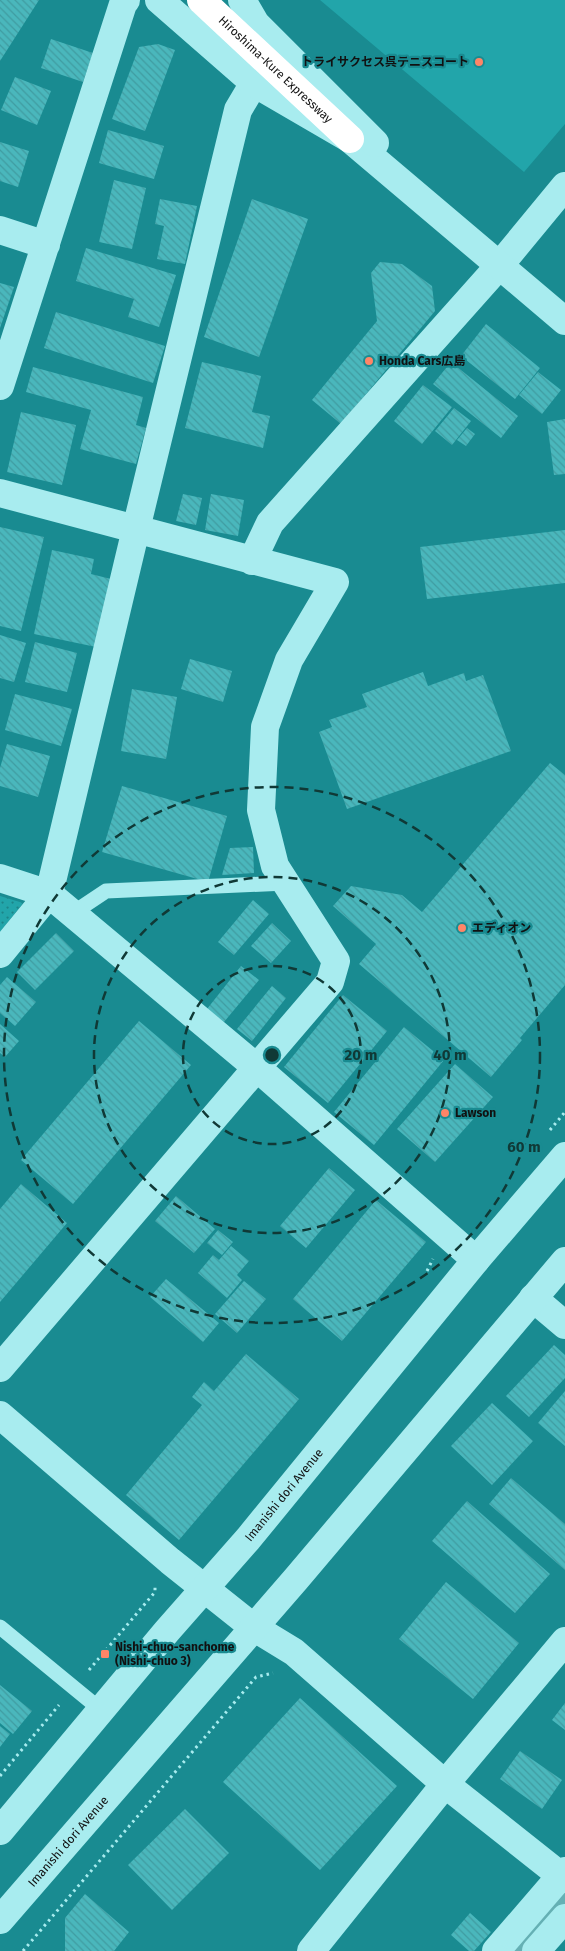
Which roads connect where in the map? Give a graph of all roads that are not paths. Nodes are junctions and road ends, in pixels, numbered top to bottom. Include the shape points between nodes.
1 (126, 0) edge
2 (159, 0) edge
3 (201, 0) edge
4 (242, 0) edge
5 (254, 83) junction
6 (350, 139) junction
7 (565, 186) edge
8 (0, 230) edge
9 (46, 245) junction
10 (498, 266) junction
11 (565, 321) edge
12 (0, 386) edge
13 (0, 493) edge
14 (136, 529) junction
15 (252, 560) junction
16 (0, 878) edge
17 (286, 883) junction
18 (49, 894) junction
19 (73, 913) junction
20 (0, 954) edge
21 (256, 1067) junction
22 (565, 1156) edge
23 (476, 1260) junction
24 (565, 1261) edge
25 (534, 1298) junction
26 (565, 1325) edge
27 (0, 1368) edge
28 (0, 1415) edge
29 (205, 1588) junction
30 (0, 1626) edge
31 (253, 1627) junction
32 (565, 1641) edge
33 (101, 1710) junction
34 (445, 1784) junction
35 (0, 1831) edge
36 (564, 1875) edge
37 (565, 1918) edge
38 (0, 1920) edge
39 (311, 1951) edge
40 (496, 1951) edge
41 (536, 1951) edge

1 - 9 street
2 - 5 street
3 - 6 highway, Hiroshima-Kure Expressway
4 - 10 street via 256,24
5 - 6 street
5 - 14 street via 238,110
6 - 10 street
7 - 10 street
8 - 9 street
9 - 12 street
10 - 11 street
10 - 15 street via 270,523
13 - 14 street
14 - 15 street
14 - 18 street
15 - 17 street via 334,582 289,660 265,727 261,810 275,866
16 - 18 street
17 - 19 lane via 106,891
17 - 21 street via 336,961 330,982
18 - 19 street
18 - 20 street
19 - 21 street
21 - 23 street
21 - 27 street
22 - 23 street, Imanishi dori Avenue
23 - 29 street, Imanishi dori Avenue
24 - 25 street, Imanishi dori Avenue
25 - 26 street
25 - 31 street, Imanishi dori Avenue
28 - 29 street
29 - 31 street
29 - 33 street, Imanishi dori Avenue
30 - 33 lane
31 - 34 street via 294,1652
31 - 38 street, Imanishi dori Avenue
32 - 34 street
33 - 35 street, Imanishi dori Avenue
34 - 36 street
34 - 39 street
36 - 40 street
37 - 41 street

